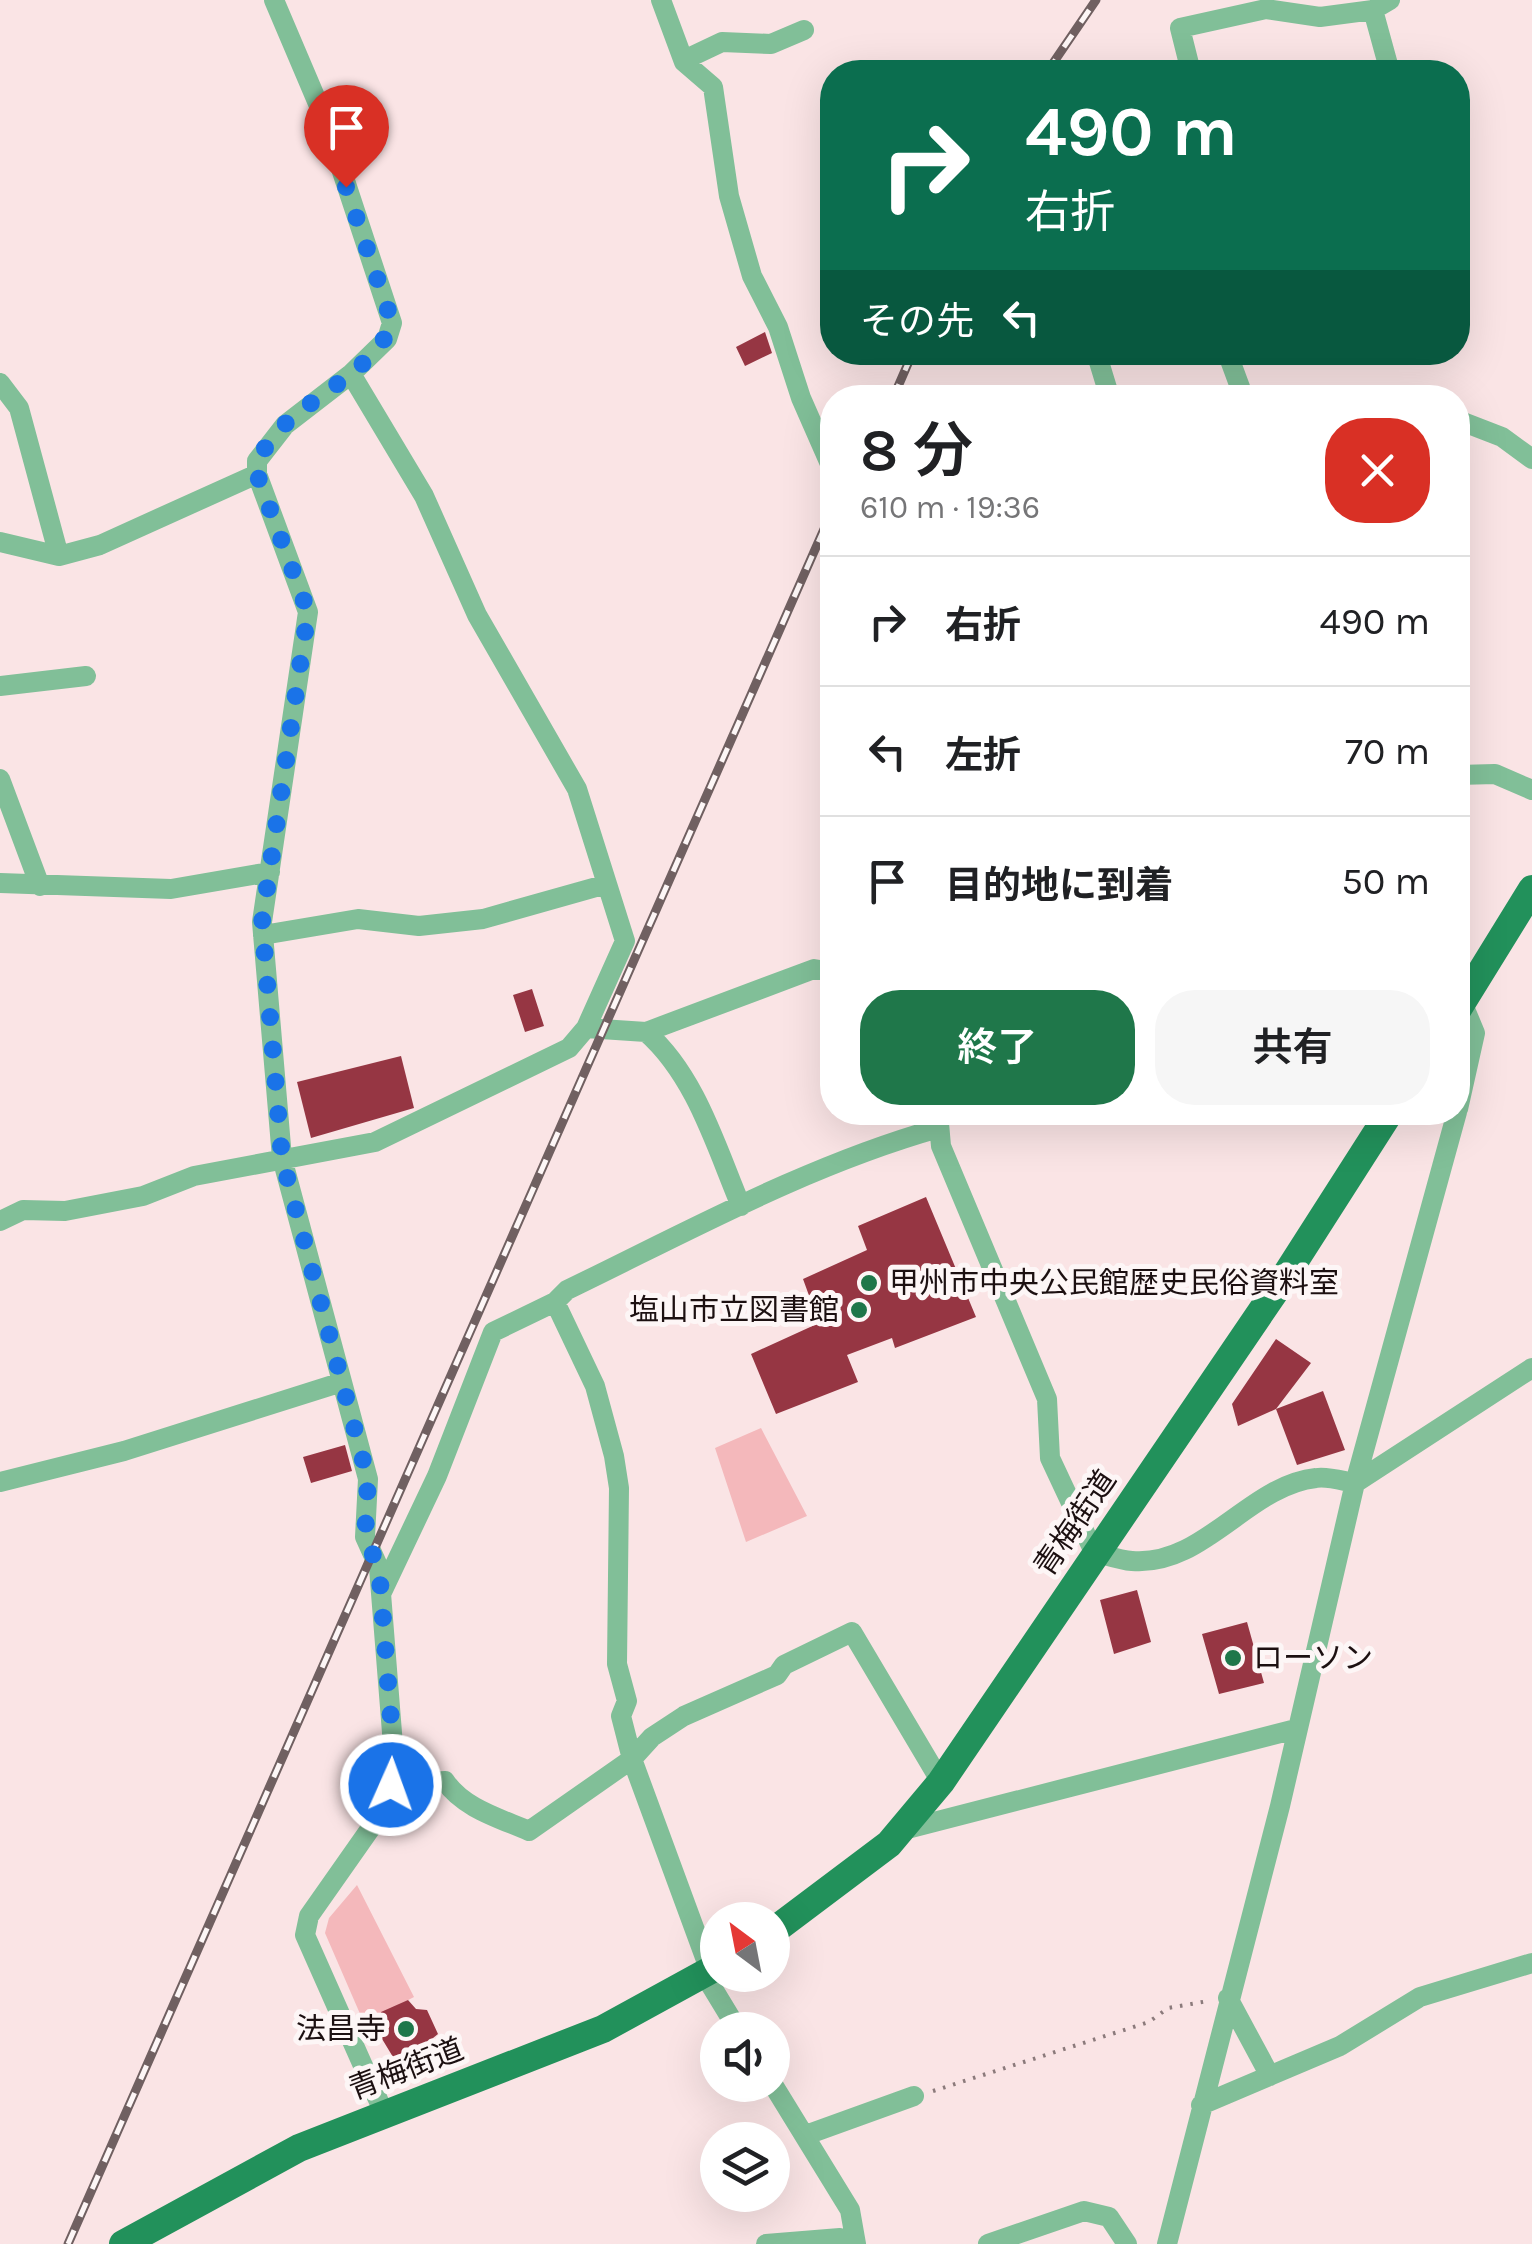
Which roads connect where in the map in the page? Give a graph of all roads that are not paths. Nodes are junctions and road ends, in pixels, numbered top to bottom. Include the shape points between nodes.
1 (274, 0) edge
2 (661, 0) edge
3 (1382, 5) edge
4 (804, 30) dead end
5 (684, 60) junction
6 (1188, 60) edge
7 (1389, 60) edge
8 (351, 374) junction
9 (0, 383) edge
10 (1470, 425) edge
11 (820, 438) edge
12 (1532, 459) edge
13 (257, 474) junction
14 (0, 542) edge
15 (58, 556) junction
16 (86, 676) dead end
17 (0, 686) edge
18 (1470, 775) edge
19 (0, 779) edge
20 (1532, 790) edge
21 (270, 872) junction
22 (0, 883) edge
23 (606, 884) junction
24 (40, 886) junction
25 (1532, 888) edge
26 (263, 936) junction
27 (820, 971) edge
28 (1470, 989) edge
29 (1470, 1024) edge
30 (586, 1028) junction
31 (646, 1032) junction
32 (1470, 1055) edge
33 (926, 1125) edge
34 (939, 1125) edge
35 (1382, 1125) edge
36 (1453, 1125) edge
37 (282, 1158) junction
38 (742, 1206) junction
39 (0, 1221) edge
40 (554, 1302) junction
41 (1532, 1368) edge
42 (339, 1383) junction
43 (0, 1482) edge
44 (1354, 1483) junction
45 (1094, 1552) junction
46 (381, 1594) junction
47 (1296, 1729) junction
48 (632, 1760) junction
49 (941, 1782) junction
50 (391, 1785) junction
51 (903, 1830) junction
52 (790, 1920) edge
53 (700, 1941) edge
54 (1532, 1963) edge
55 (700, 1976) edge
56 (1228, 1998) junction
57 (1270, 2076) junction
58 (914, 2096) road end
59 (784, 2102) edge
60 (1202, 2105) junction
61 (384, 2113) junction
62 (806, 2135) junction
63 (123, 2244) edge
64 (766, 2244) edge
65 (856, 2244) edge
66 (988, 2244) edge
67 (1126, 2244) edge
68 (1167, 2244) edge

1 - 8 street via 325,120 392,322 387,339
2 - 5 street
3 - 6 street via 1320,17 1266,9 1180,28
3 - 7 street
4 - 5 street via 771,44 722,42
5 - 11 street via 713,87 730,196 752,276
8 - 13 street via 266,446
8 - 23 street via 424,496 477,615 577,789
9 - 15 street via 18,408
10 - 12 street
13 - 15 street via 100,545
13 - 21 street via 308,612
14 - 15 street
16 - 17 street
18 - 20 street via 1495,774
19 - 24 street
21 - 24 street via 171,889
21 - 26 street
22 - 24 street
23 - 26 street via 482,919 418,926 358,919
23 - 30 street via 625,941
25 - 28 main road
26 - 37 street
27 - 31 street
29 - 32 street
30 - 31 street
30 - 37 street via 569,1048 375,1142
31 - 38 street via 664,1047 698,1103
33 - 38 street
34 - 45 street via 941,1146 1047,1399 1050,1458
35 - 45 main road, 青梅街道
36 - 44 street
37 - 39 street via 194,1176 143,1196 65,1212 24,1210
37 - 42 street
38 - 40 street
40 - 46 street via 493,1332 438,1476
40 - 48 street via 595,1386 614,1456 617,1664
41 - 44 street
42 - 43 street via 124,1451
42 - 46 street via 368,1479 365,1537 379,1568
44 - 45 street via 1317,1477 1281,1488 1192,1546 1151,1560
44 - 47 street
45 - 49 main road, 青梅街道
46 - 50 street
47 - 51 street
47 - 56 street
48 - 49 street via 652,1736 684,1716 852,1632
48 - 50 street via 529,1831 453,1794 444,1781
48 - 53 street
49 - 51 main road, 青梅街道
50 - 61 street via 382,1812 306,1926 332,2002
51 - 52 main road, 青梅街道
54 - 57 street via 1420,1997 1340,2046
55 - 61 main road, 青梅街道 via 603,2029
56 - 57 street
56 - 60 street
57 - 60 street
58 - 62 street
59 - 62 street
60 - 68 street
61 - 63 main road, 青梅街道 via 299,2148
62 - 65 street via 850,2210
64 - 65 street via 840,2238
66 - 67 street via 1084,2211 1109,2217

